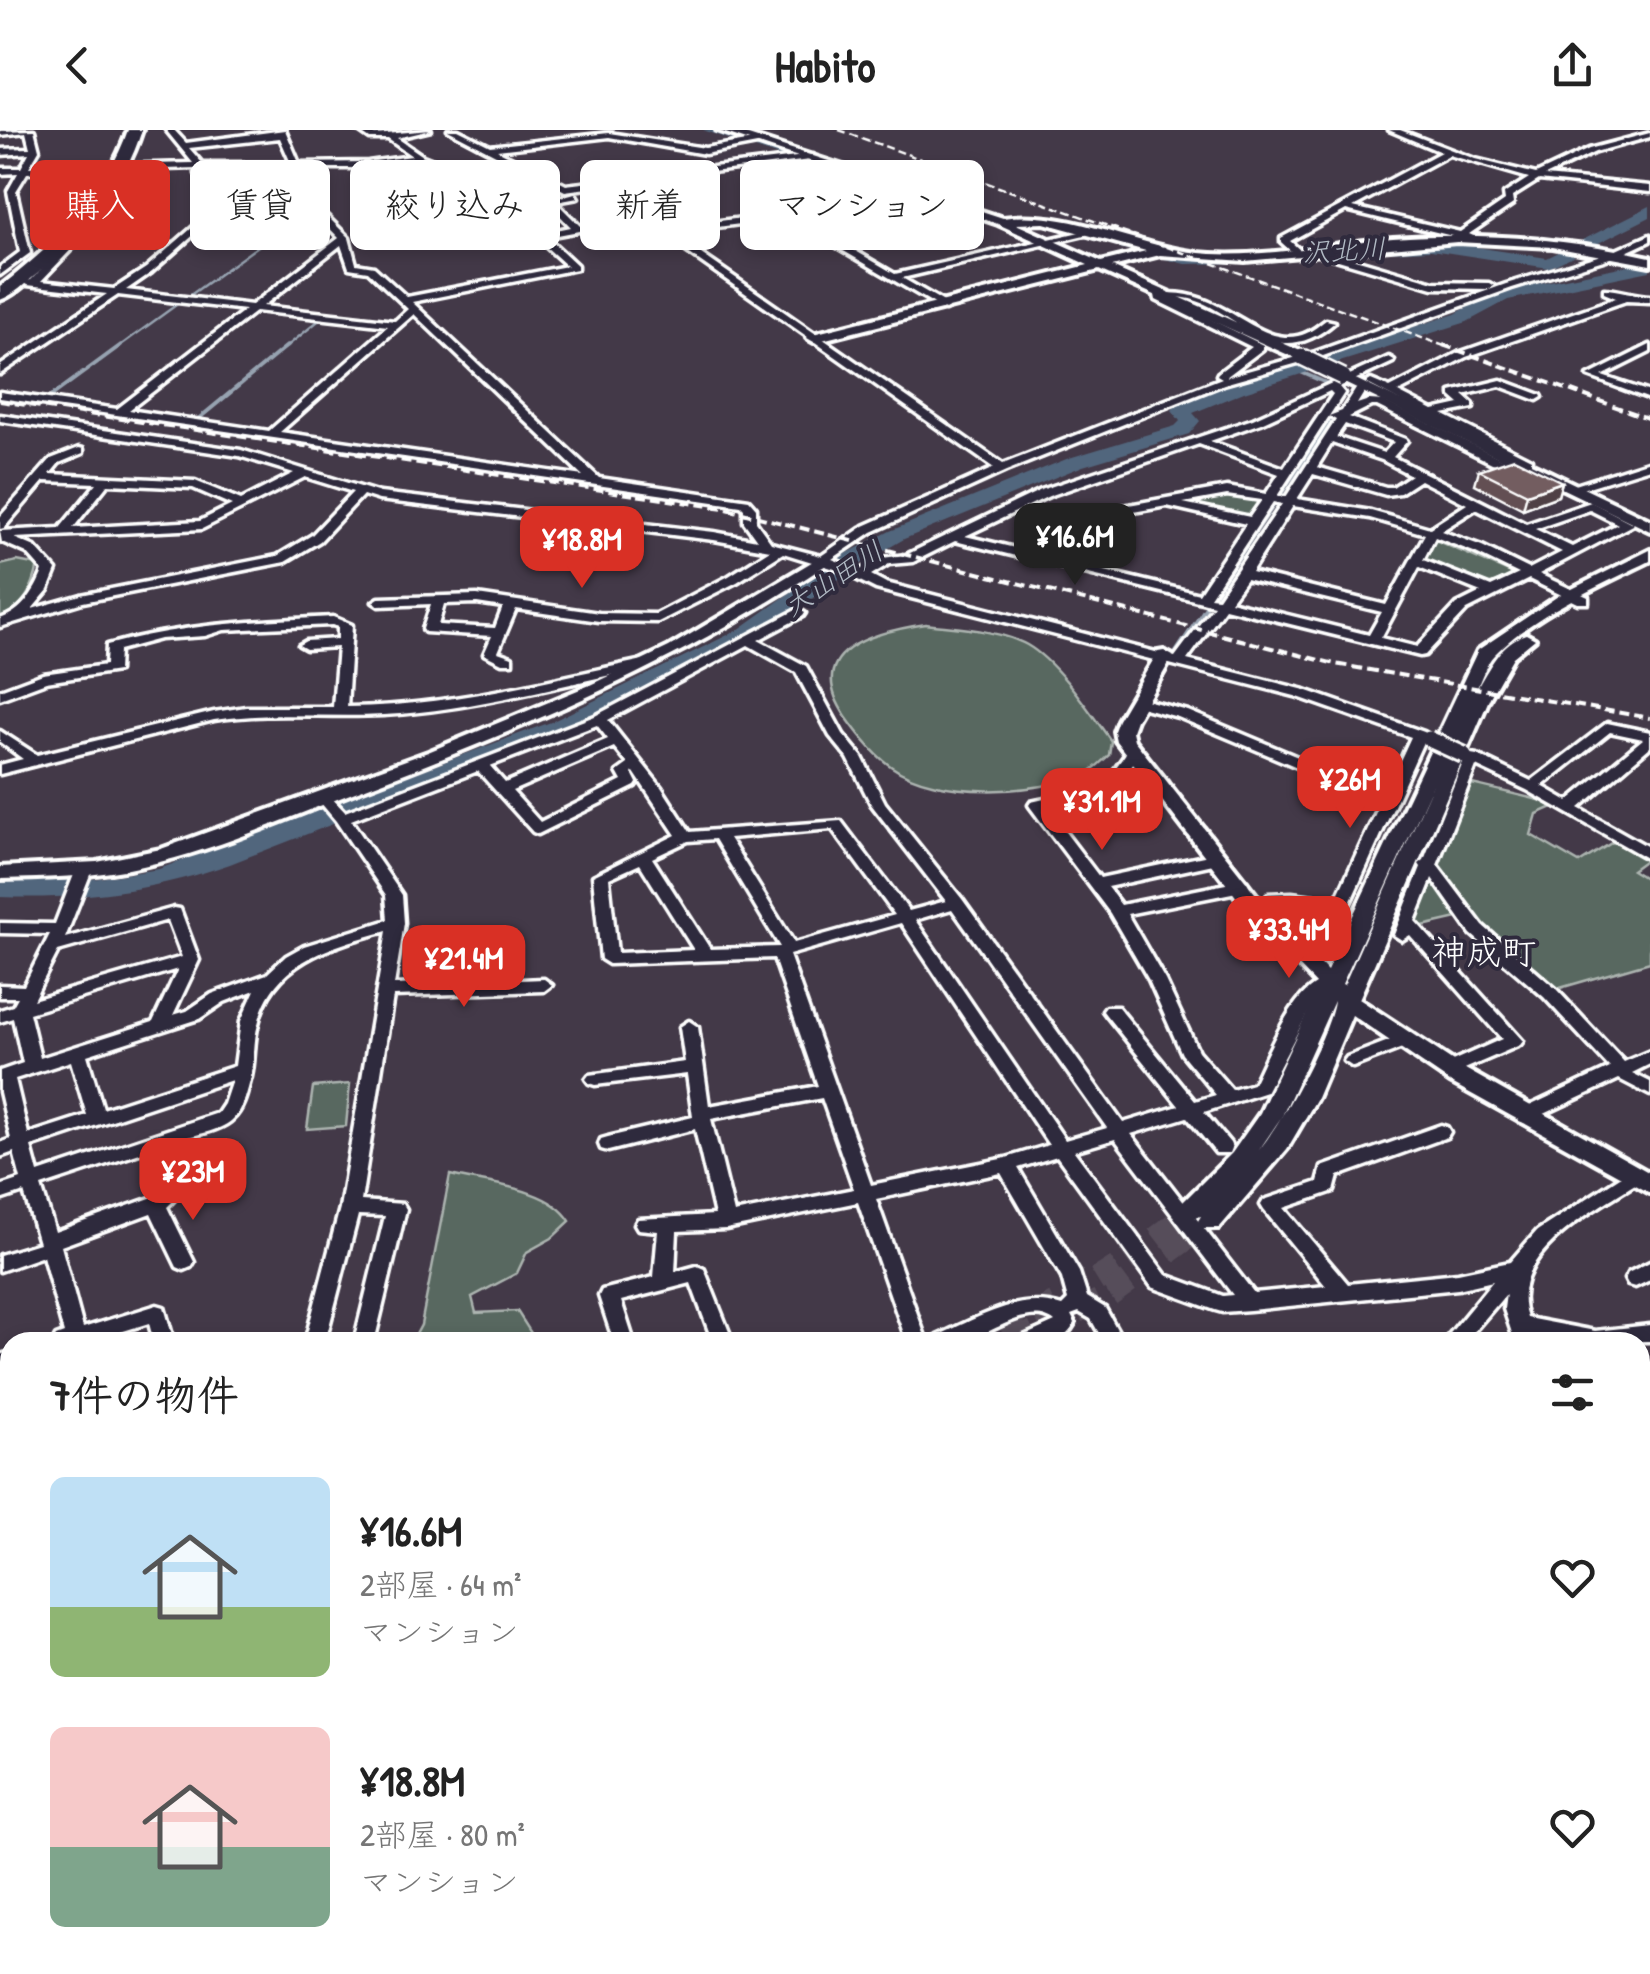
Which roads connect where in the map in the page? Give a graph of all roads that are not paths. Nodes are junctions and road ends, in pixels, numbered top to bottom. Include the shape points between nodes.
1 (124, 130) edge
2 (136, 130) edge
3 (170, 130) edge
4 (361, 130) edge
5 (427, 130) edge
6 (452, 130) edge
7 (556, 130) edge
8 (722, 130) edge
9 (1393, 130) edge
10 (282, 132) edge
11 (0, 133) edge
12 (1650, 135) edge
13 (30, 137) edge
14 (390, 137) junction
15 (568, 140) junction
16 (0, 142) edge
17 (754, 142) junction
18 (184, 146) junction
19 (403, 147) junction
20 (492, 148) junction
21 (0, 152) edge
22 (1448, 152) junction
23 (364, 154) dead end
24 (420, 158) junction
25 (803, 158) junction
26 (124, 160) edge
27 (126, 160) edge
28 (195, 160) edge
29 (294, 160) edge
30 (426, 160) edge
31 (512, 160) edge
32 (330, 166) edge
33 (720, 168) edge
34 (0, 171) edge
35 (30, 171) edge
36 (20, 172) junction
37 (1537, 176) junction
38 (560, 186) edge
39 (580, 186) edge
40 (565, 188) junction
41 (1650, 189) edge
42 (1343, 207) junction
43 (1002, 222) junction
44 (330, 224) edge
45 (720, 224) edge
46 (578, 229) joint
47 (560, 232) edge
48 (1086, 232) junction
49 (190, 234) edge
50 (1463, 234) junction
51 (344, 238) junction
52 (1650, 238) edge
53 (1048, 240) junction
54 (1483, 241) junction
55 (41, 250) edge
56 (53, 250) edge
57 (64, 250) edge
58 (555, 250) edge
59 (690, 250) edge
60 (1296, 251) junction
61 (1320, 252) junction
62 (1157, 253) junction
63 (1617, 253) junction
64 (1650, 262) edge
65 (1107, 267) junction
66 (0, 272) edge
67 (894, 278) junction
68 (0, 286) edge
69 (1509, 286) junction
70 (120, 290) junction
71 (1608, 291) dead end
72 (1164, 294) junction
73 (0, 296) edge
74 (1625, 298) junction
75 (1647, 298) edge
76 (410, 304) junction
77 (258, 306) junction
78 (945, 307) junction
79 (1330, 322) dead end
80 (396, 324) junction
81 (814, 338) junction
82 (1650, 348) edge
83 (1388, 360) dead end
84 (0, 371) edge
85 (1341, 381) junction
86 (1367, 381) junction
87 (1220, 382) junction
88 (1398, 388) junction
89 (0, 394) edge
90 (1649, 395) edge
91 (1536, 397) dead end
92 (1436, 412) junction
93 (117, 414) junction
94 (1324, 415) junction
95 (1341, 416) junction
96 (0, 418) edge
97 (270, 436) junction
98 (1328, 438) junction
99 (1201, 441) junction
100 (79, 450) dead end
101 (1386, 458) junction
102 (1650, 464) edge
103 (1524, 465) junction
104 (1002, 469) junction
105 (1310, 469) junction
106 (303, 473) junction
107 (1287, 473) junction
108 (1420, 475) junction
109 (41, 477) junction
110 (104, 482) junction
111 (596, 482) junction
112 (1572, 488) junction
113 (359, 492) junction
114 (1280, 500) junction
115 (1167, 502) junction
116 (1475, 504) junction
117 (242, 505) junction
118 (1255, 522) junction
119 (0, 525) edge
120 (1650, 526) edge
121 (1526, 528) junction
122 (63, 532) junction
123 (1432, 532) junction
124 (0, 536) edge
125 (953, 537) junction
126 (773, 548) junction
127 (1572, 552) junction
128 (1021, 553) junction
129 (1650, 555) edge
130 (1415, 560) junction
131 (822, 562) junction
132 (1650, 567) edge
133 (856, 573) junction
134 (1528, 573) junction
135 (1243, 574) junction
136 (1489, 592) junction
137 (1576, 597) junction
138 (439, 598) junction
139 (1212, 600) junction
140 (379, 602) dead end
141 (512, 604) junction
142 (1390, 610) junction
143 (798, 614) dead end
144 (17, 617) junction
145 (0, 622) edge
146 (498, 632) junction
147 (1372, 640) junction
148 (751, 642) junction
149 (345, 644) junction
150 (306, 646) dead end
151 (1172, 658) junction
152 (506, 660) dead end
153 (648, 662) junction
154 (626, 677) junction
155 (650, 692) junction
156 (0, 695) edge
157 (1138, 702) junction
158 (340, 710) junction
159 (600, 720) junction
160 (0, 735) edge
161 (1424, 737) junction
162 (1650, 738) edge
163 (616, 741) junction
164 (1134, 752) junction
165 (1634, 753) junction
166 (1468, 757) junction
167 (34, 760) junction
168 (1650, 760) edge
169 (481, 765) junction
170 (634, 766) junction
171 (0, 770) edge
172 (1532, 787) junction
173 (502, 789) junction
174 (1392, 793) junction
175 (324, 798) junction
176 (1568, 809) junction
177 (341, 817) junction
178 (720, 835) junction
179 (686, 838) junction
180 (643, 856) junction
181 (1650, 856) edge
182 (1218, 858) junction
183 (1427, 864) junction
184 (0, 873) edge
185 (82, 877) junction
186 (1096, 884) junction
187 (1241, 886) junction
188 (1274, 898) dead end
189 (956, 903) junction
190 (1117, 911) junction
191 (906, 918) junction
192 (396, 923) junction
193 (0, 928) edge
194 (61, 929) junction
195 (52, 947) junction
196 (785, 951) junction
197 (707, 958) junction
198 (192, 960) junction
199 (268, 979) junction
200 (1328, 984) junction
201 (544, 986) dead end
202 (384, 991) junction
203 (0, 992) edge
204 (28, 992) junction
205 (1348, 1002) junction
206 (20, 1010) junction
207 (1112, 1011) dead end
208 (0, 1016) edge
209 (160, 1026) junction
210 (689, 1027) dead end
211 (1404, 1041) junction
212 (77, 1052) junction
213 (1352, 1061) dead end
214 (32, 1067) junction
215 (694, 1068) junction
216 (244, 1070) junction
217 (1446, 1070) junction
218 (1638, 1073) edge
219 (3, 1076) edge
220 (595, 1079) dead end
221 (827, 1091) junction
222 (1229, 1098) junction
223 (1191, 1109) junction
224 (6, 1110) edge
225 (96, 1118) junction
226 (701, 1118) junction
227 (1528, 1118) junction
228 (1118, 1130) junction
229 (1440, 1132) dead end
230 (175, 1134) junction
231 (23, 1142) junction
232 (608, 1144) dead end
233 (1060, 1148) junction
234 (1223, 1148) dead end
235 (0, 1150) edge
236 (1006, 1165) junction
237 (1642, 1179) edge
238 (30, 1182) junction
239 (0, 1193) edge
240 (862, 1194) junction
241 (157, 1206) junction
242 (350, 1208) junction
243 (726, 1222) junction
244 (645, 1224) dead end
245 (668, 1224) junction
246 (50, 1244) junction
247 (184, 1262) dead end
248 (0, 1263) edge
249 (1520, 1268) junction
250 (664, 1281) junction
251 (1343, 1292) junction
252 (1250, 1302) junction
253 (1070, 1308) junction
254 (68, 1332) edge
255 (96, 1332) edge
256 (162, 1332) edge
257 (318, 1332) edge
258 (366, 1332) edge
259 (621, 1332) edge
260 (718, 1332) edge
261 (913, 1332) edge
262 (970, 1332) edge
263 (1055, 1332) edge
264 (1108, 1332) edge
265 (1461, 1332) edge
266 (1521, 1332) edge

1 - 26 highway
2 - 27 highway
3 - 18 street
4 - 14 street
5 - 14 street
6 - 20 street
7 - 15 street
8 - 17 street
9 - 22 street
10 - 18 street
10 - 29 street
11 - 13 street
12 - 37 street via 1586,149
13 - 16 street
13 - 21 street
13 - 36 street
14 - 19 street
15 - 17 street via 616,136 705,151
15 - 20 street
17 - 25 street
18 - 28 street
19 - 23 street
19 - 24 street
20 - 31 street
22 - 37 street
22 - 42 street
24 - 30 street
24 - 32 street
25 - 33 street
25 - 43 street
34 - 36 street
35 - 36 street
36 - 66 street via 12,190 24,253
37 - 41 street
37 - 50 street
38 - 40 street
39 - 40 street
40 - 46 street via 577,197 550,201
42 - 50 street
42 - 60 street via 1284,240
43 - 48 street via 1044,219
43 - 53 street
44 - 51 street
45 - 67 street via 789,215
46 - 47 street
48 - 53 street
48 - 62 street
49 - 70 street
50 - 54 street
51 - 76 street via 352,266 371,269
51 - 77 street
52 - 63 street
53 - 65 street
53 - 67 street
54 - 61 street via 1390,242
54 - 63 street
55 - 68 highway
56 - 73 highway
57 - 70 street via 30,282
58 - 76 street via 574,267
59 - 81 street
60 - 61 street
60 - 62 street
61 - 69 street via 1432,285
62 - 65 street
63 - 64 street
63 - 69 street
65 - 72 street
65 - 78 street
67 - 78 street
69 - 87 street
70 - 77 street
70 - 84 street
71 - 74 street
72 - 79 street via 1187,296 1282,340 1311,336
72 - 85 street, bridge
72 - 87 street via 1158,297 1259,347 1214,380
74 - 75 street
74 - 88 street via 1462,355
76 - 80 street
76 - 111 street
77 - 80 street
77 - 93 street
78 - 81 street
80 - 97 street
81 - 104 street
82 - 90 street via 1594,376
83 - 86 street
85 - 86 street
85 - 94 street
85 - 99 street
85 - 103 street
86 - 88 street
86 - 95 street
87 - 104 street
88 - 92 street
89 - 93 street
91 - 92 street via 1501,383 1455,394 1469,406
92 - 103 street via 1523,456
93 - 97 street
94 - 95 street
94 - 107 street
95 - 98 street
95 - 101 street via 1401,441
95 - 103 street via 1379,403 1496,461
96 - 106 street via 241,453
97 - 111 street
98 - 101 street
98 - 105 street
99 - 107 street
99 - 125 street via 1088,476
100 - 109 street
101 - 108 street
102 - 112 street
103 - 112 street
104 - 131 street via 868,529
105 - 108 street via 1386,491
105 - 114 street
106 - 113 street
106 - 117 street
107 - 114 street
108 - 116 street
109 - 110 street
109 - 119 street
110 - 117 street via 196,484
110 - 122 street
111 - 126 street via 745,503 750,522
112 - 120 street
113 - 126 street
113 - 144 street via 316,538 281,559
114 - 115 street via 1227,491
114 - 118 street
114 - 123 street
114 - 135 street
115 - 118 street
115 - 128 street via 1096,516
116 - 121 street
116 - 123 street
117 - 122 street via 202,525
118 - 139 street
121 - 127 street
121 - 127 street via 1591,506 1628,524
122 - 124 street
123 - 130 street
123 - 134 street
124 - 144 street via 22,544 50,570 35,601
125 - 128 street
125 - 133 street via 909,559
126 - 131 street
126 - 141 street via 733,579 658,618
127 - 134 street
128 - 139 street
129 - 137 street
130 - 136 street
130 - 142 street
131 - 133 street
131 - 153 street
132 - 137 street
133 - 151 street via 881,586
134 - 136 street
134 - 137 street
135 - 139 street
135 - 142 street
136 - 147 street via 1462,607 1420,652
137 - 200 street via 1527,620 1484,654
137 - 205 street via 1506,654 1489,683
138 - 140 street
138 - 141 street
138 - 146 street via 430,629
139 - 147 street
139 - 151 street
141 - 146 street
142 - 147 street
143 - 148 street
144 - 145 street
146 - 152 street via 491,654
148 - 155 street
148 - 189 street via 801,669 878,804
149 - 150 street
149 - 156 street via 346,625 333,622 168,633 112,648 114,668 42,678
149 - 158 street
151 - 157 street
151 - 161 street
153 - 154 street
153 - 158 street via 439,705
154 - 155 street
154 - 175 street
155 - 159 street
157 - 164 street via 1123,731
157 - 174 street
158 - 167 street via 214,716
159 - 163 street
159 - 169 street
160 - 167 street
161 - 166 street, bridge
161 - 174 street
162 - 165 street
162 - 172 street via 1606,727
163 - 170 street
163 - 173 street
164 - 182 street
164 - 186 street via 1112,783 1036,804
165 - 168 street
165 - 176 street
166 - 172 street
166 - 183 street
167 - 171 street
169 - 173 street
169 - 177 street
170 - 173 street via 624,772 630,783 538,829
170 - 179 street
172 - 176 street
174 - 188 street via 1342,904 1290,894
175 - 177 street
175 - 185 street via 153,860
176 - 181 street
177 - 192 street via 394,896
178 - 179 street
178 - 191 street via 836,824
178 - 196 street
179 - 180 street
180 - 197 street
180 - 197 street via 601,876 609,959
182 - 186 street
182 - 187 street
183 - 217 street via 1404,928 1514,1041
183 - 218 street via 1476,930
184 - 185 street
185 - 194 street
186 - 190 street
187 - 190 street
187 - 200 street
189 - 191 street
189 - 228 street
190 - 222 street via 1191,1054
191 - 196 street
191 - 233 street
192 - 199 street via 292,955
192 - 202 street
193 - 194 street
194 - 195 street
195 - 198 street via 174,913
195 - 204 street
196 - 197 street
196 - 221 street
198 - 206 street
198 - 209 street
199 - 209 street
199 - 216 street via 250,1016
200 - 205 street
200 - 205 street via 1270,1116 1201,1216 1279,1143
200 - 222 street via 1307,997 1260,1088
201 - 202 street
202 - 242 street
203 - 204 street
204 - 206 street
205 - 211 street
206 - 208 street
206 - 214 street
207 - 223 street
209 - 212 street
210 - 215 street
211 - 213 street
211 - 217 street
212 - 214 street
212 - 225 street
214 - 219 street
215 - 220 street
215 - 226 street
216 - 225 street
216 - 230 street via 231,1112
217 - 227 street
218 - 227 street
219 - 224 street
221 - 226 street
221 - 240 street
222 - 223 street
223 - 228 street
223 - 234 street
224 - 231 street
225 - 231 street
226 - 232 street
226 - 243 street
227 - 237 street
228 - 233 street
228 - 252 street
229 - 251 street via 1330,1172 1327,1186 1271,1205
230 - 238 street
230 - 241 street via 168,1192
231 - 235 street
231 - 238 street
233 - 236 street
233 - 252 street via 1158,1281 1222,1304
236 - 240 street
236 - 253 street via 1072,1276
237 - 249 street via 1544,1236
238 - 239 street
238 - 246 street
240 - 243 street
240 - 261 street
241 - 246 street
241 - 247 street
242 - 257 street
242 - 258 street via 396,1209
243 - 245 street
244 - 245 street
245 - 250 street
246 - 248 street
246 - 254 street
249 - 251 street
249 - 265 street
249 - 266 street via 1514,1309
250 - 259 street via 609,1296
250 - 260 street via 696,1274
251 - 252 street
253 - 262 street via 1031,1308
253 - 263 street
253 - 264 street via 1097,1312
255 - 256 street via 158,1313

